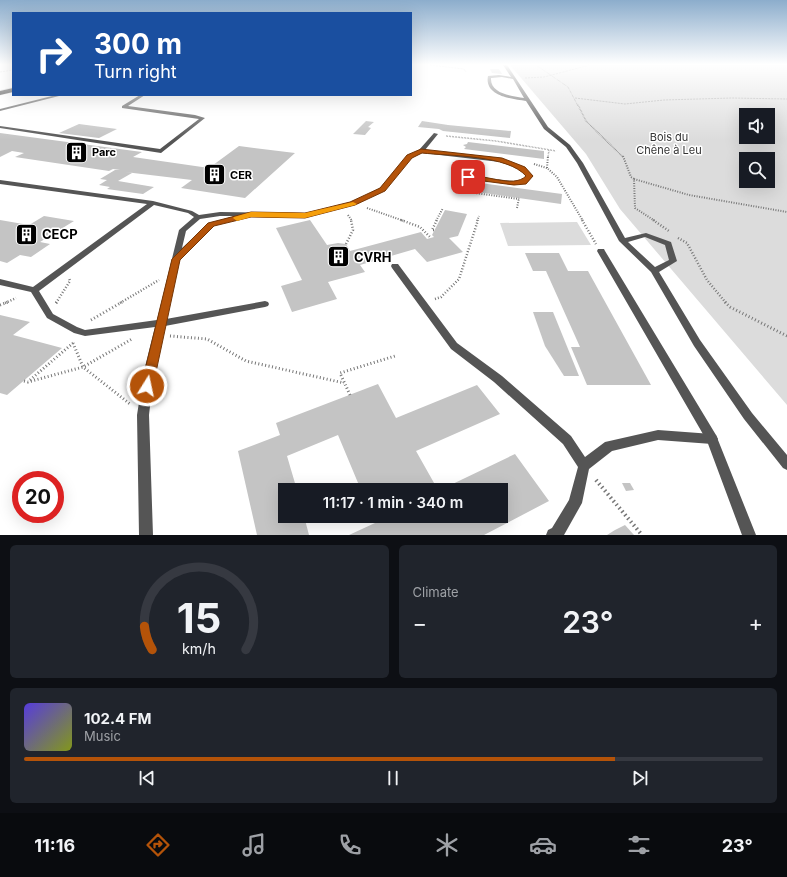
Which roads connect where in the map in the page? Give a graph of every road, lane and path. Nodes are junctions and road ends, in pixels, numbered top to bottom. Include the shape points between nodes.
1 (12, 90) edge
2 (495, 90) edge
3 (522, 90) edge
4 (570, 90) edge
5 (0, 93) edge
6 (57, 96) edge
7 (141, 96) edge
8 (574, 98) junction
9 (787, 98) edge
10 (528, 100) junction
11 (0, 110) edge
12 (0, 127) edge
13 (436, 134) joint
14 (550, 150) junction
15 (421, 151) junction
16 (558, 151) dead end
17 (544, 155) dead end
18 (549, 155) junction
19 (529, 162) dead end
20 (547, 168) junction
21 (458, 176) dead end
22 (479, 178) junction
23 (634, 179) junction
24 (0, 182) edge
25 (154, 203) junction
26 (353, 204) junction
27 (342, 206) junction
28 (443, 208) dead end
29 (517, 208) dead end
30 (787, 212) edge
31 (251, 215) junction
32 (479, 216) dead end
33 (198, 217) junction
34 (434, 230) dead end
35 (431, 238) dead end
36 (623, 241) junction
37 (346, 244) dead end
38 (601, 251) joint
39 (176, 259) junction
40 (67, 266) junction
41 (396, 266) dead end
42 (654, 271) junction
43 (173, 272) junction
44 (0, 282) edge
45 (34, 290) junction
46 (264, 304) dead end
47 (424, 304) junction
48 (50, 316) junction
49 (161, 323) junction
50 (74, 330) junction
51 (84, 333) junction
52 (158, 336) junction
53 (787, 336) edge
54 (135, 338) dead end
55 (73, 343) junction
56 (395, 356) dead end
57 (83, 367) junction
58 (24, 381) dead end
59 (28, 382) junction
60 (344, 383) junction
61 (350, 395) dead end
62 (143, 415) junction
63 (712, 439) junction
64 (787, 464) edge
65 (584, 466) junction
66 (146, 535) edge
67 (553, 535) edge
68 (642, 535) edge
69 (749, 535) edge

1 - 5 highway
2 - 10 street via 508,97
3 - 10 street
4 - 8 path
6 - 11 street
7 - 12 street via 124,107 203,118 160,150
8 - 9 path via 625,104 664,100
8 - 23 path via 586,121 623,156
10 - 36 street via 546,128 568,146 580,163
13 - 14 path via 536,146
13 - 15 street
14 - 16 path
14 - 18 path
15 - 22 street via 502,160 522,168 530,176 524,182 514,183
15 - 26 street via 410,157 382,189
17 - 18 path
18 - 20 path
19 - 20 path
20 - 38 path via 557,177
21 - 22 street
22 - 29 path via 475,193 519,198
23 - 30 path via 689,196
23 - 53 path via 635,208 687,244 707,280 730,307
24 - 25 street
25 - 33 street via 190,212
25 - 40 street
26 - 27 street
26 - 35 path via 420,226
27 - 31 street via 305,215
27 - 37 path via 353,220 354,234
28 - 34 path
31 - 33 street via 220,214
31 - 39 street via 211,224
32 - 47 path via 459,279 440,297
33 - 39 street via 183,230
36 - 42 street
36 - 42 street via 646,235 668,244 672,262
38 - 63 street
39 - 43 street
40 - 45 street
40 - 48 path via 70,281
41 - 47 street
42 - 64 street via 697,343 748,416
43 - 49 street
43 - 50 path
44 - 45 street
45 - 48 street
46 - 49 street
47 - 65 street via 454,346 498,379 567,440
48 - 50 street
49 - 51 street
49 - 52 street
50 - 51 street
51 - 55 path
52 - 60 path via 207,339 246,361
52 - 62 street
54 - 57 path
55 - 57 path
55 - 59 path
56 - 60 path via 340,373
57 - 59 path
57 - 62 path
58 - 59 path
60 - 61 path
62 - 66 street
63 - 65 street via 651,436 609,446
63 - 69 street
65 - 67 street via 575,503 557,533
65 - 68 path

